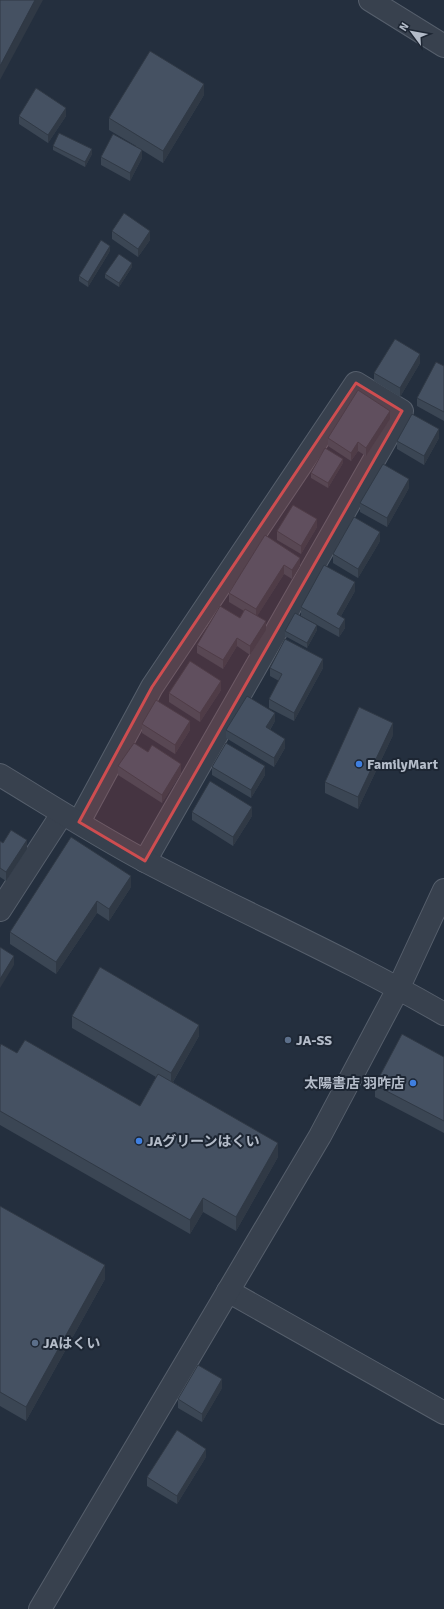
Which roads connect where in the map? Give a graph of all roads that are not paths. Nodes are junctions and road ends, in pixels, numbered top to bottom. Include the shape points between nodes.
1 (370, 0) edge
2 (444, 46) edge
3 (0, 774) edge
4 (70, 818) junction
5 (145, 861) junction
6 (444, 890) edge
7 (0, 910) edge
8 (398, 987) junction
9 (444, 1014) edge
10 (228, 1291) junction
11 (444, 1413) edge
12 (40, 1609) edge

1 - 2 street
3 - 4 street
4 - 5 street
4 - 5 street via 152,687 356,383 402,411
4 - 7 street
5 - 8 street
6 - 8 street
8 - 9 street
8 - 10 street via 320,1136
10 - 11 street
10 - 12 street

